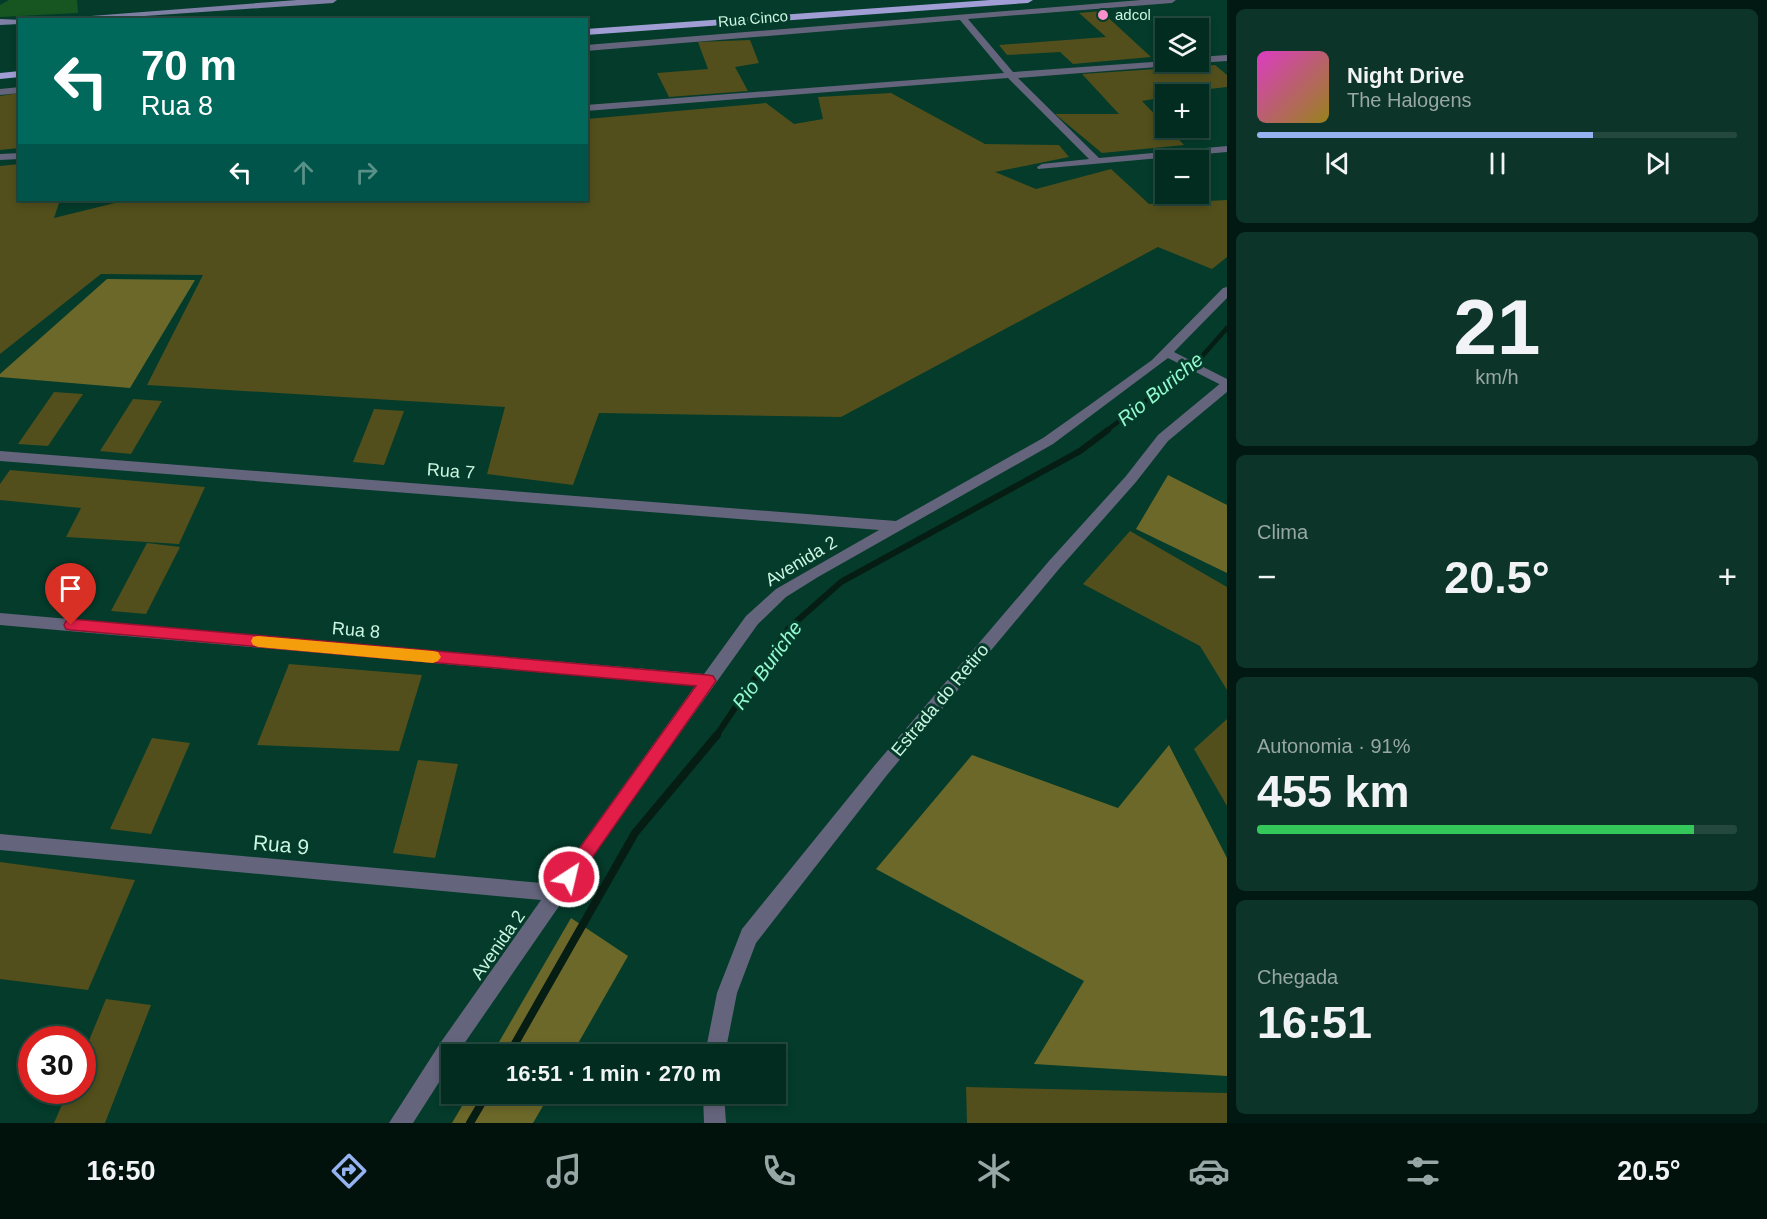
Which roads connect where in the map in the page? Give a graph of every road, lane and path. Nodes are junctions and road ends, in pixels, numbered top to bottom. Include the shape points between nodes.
1 (333, 0) edge
2 (929, 0) edge
3 (1028, 0) edge
4 (1173, 0) edge
5 (871, 11) junction
6 (962, 17) junction
7 (72, 18) edge
8 (18, 21) edge
9 (0, 22) edge
10 (884, 22) junction
11 (588, 25) edge
12 (588, 32) edge
13 (588, 48) edge
14 (1227, 58) edge
15 (1209, 59) edge
16 (1155, 64) edge
17 (18, 66) edge
18 (0, 68) edge
19 (18, 74) edge
20 (0, 76) edge
21 (1011, 76) junction
22 (18, 90) edge
23 (0, 92) edge
24 (588, 108) edge
25 (1227, 149) edge
26 (18, 156) edge
27 (0, 157) edge
28 (1096, 160) junction
29 (1042, 167) dead end
30 (1227, 291) edge
31 (1174, 357) junction
32 (1227, 385) edge
33 (0, 456) edge
34 (899, 526) junction
35 (0, 619) edge
36 (708, 681) junction
37 (0, 842) edge
38 (558, 893) junction
39 (716, 1044) edge
40 (714, 1104) edge
41 (400, 1123) edge
42 (715, 1123) edge

1 - 7 main road
2 - 11 highway
3 - 5 highway
4 - 6 street, Rua Cinco
5 - 10 street
5 - 12 highway
6 - 10 street, Rua Cinco
6 - 21 street
8 - 9 main road
10 - 13 street, Rua Cinco
14 - 15 street
16 - 21 street
17 - 18 highway
19 - 20 highway
21 - 24 street
21 - 28 street
22 - 23 street
25 - 28 street
26 - 27 street
28 - 29 street
30 - 31 street, Avenida 2
31 - 32 street
31 - 34 street, Avenida 2 via 1048,441
32 - 39 street, Estrada do Retiro via 1163,438 889,761 750,936 734,966
33 - 34 street, Rua 7
34 - 36 street, Avenida 2 via 781,593 752,620
35 - 36 street, Rua 8
36 - 38 street, Avenida 2
37 - 38 street, Rua 9
38 - 41 street, Avenida 2
40 - 42 street

